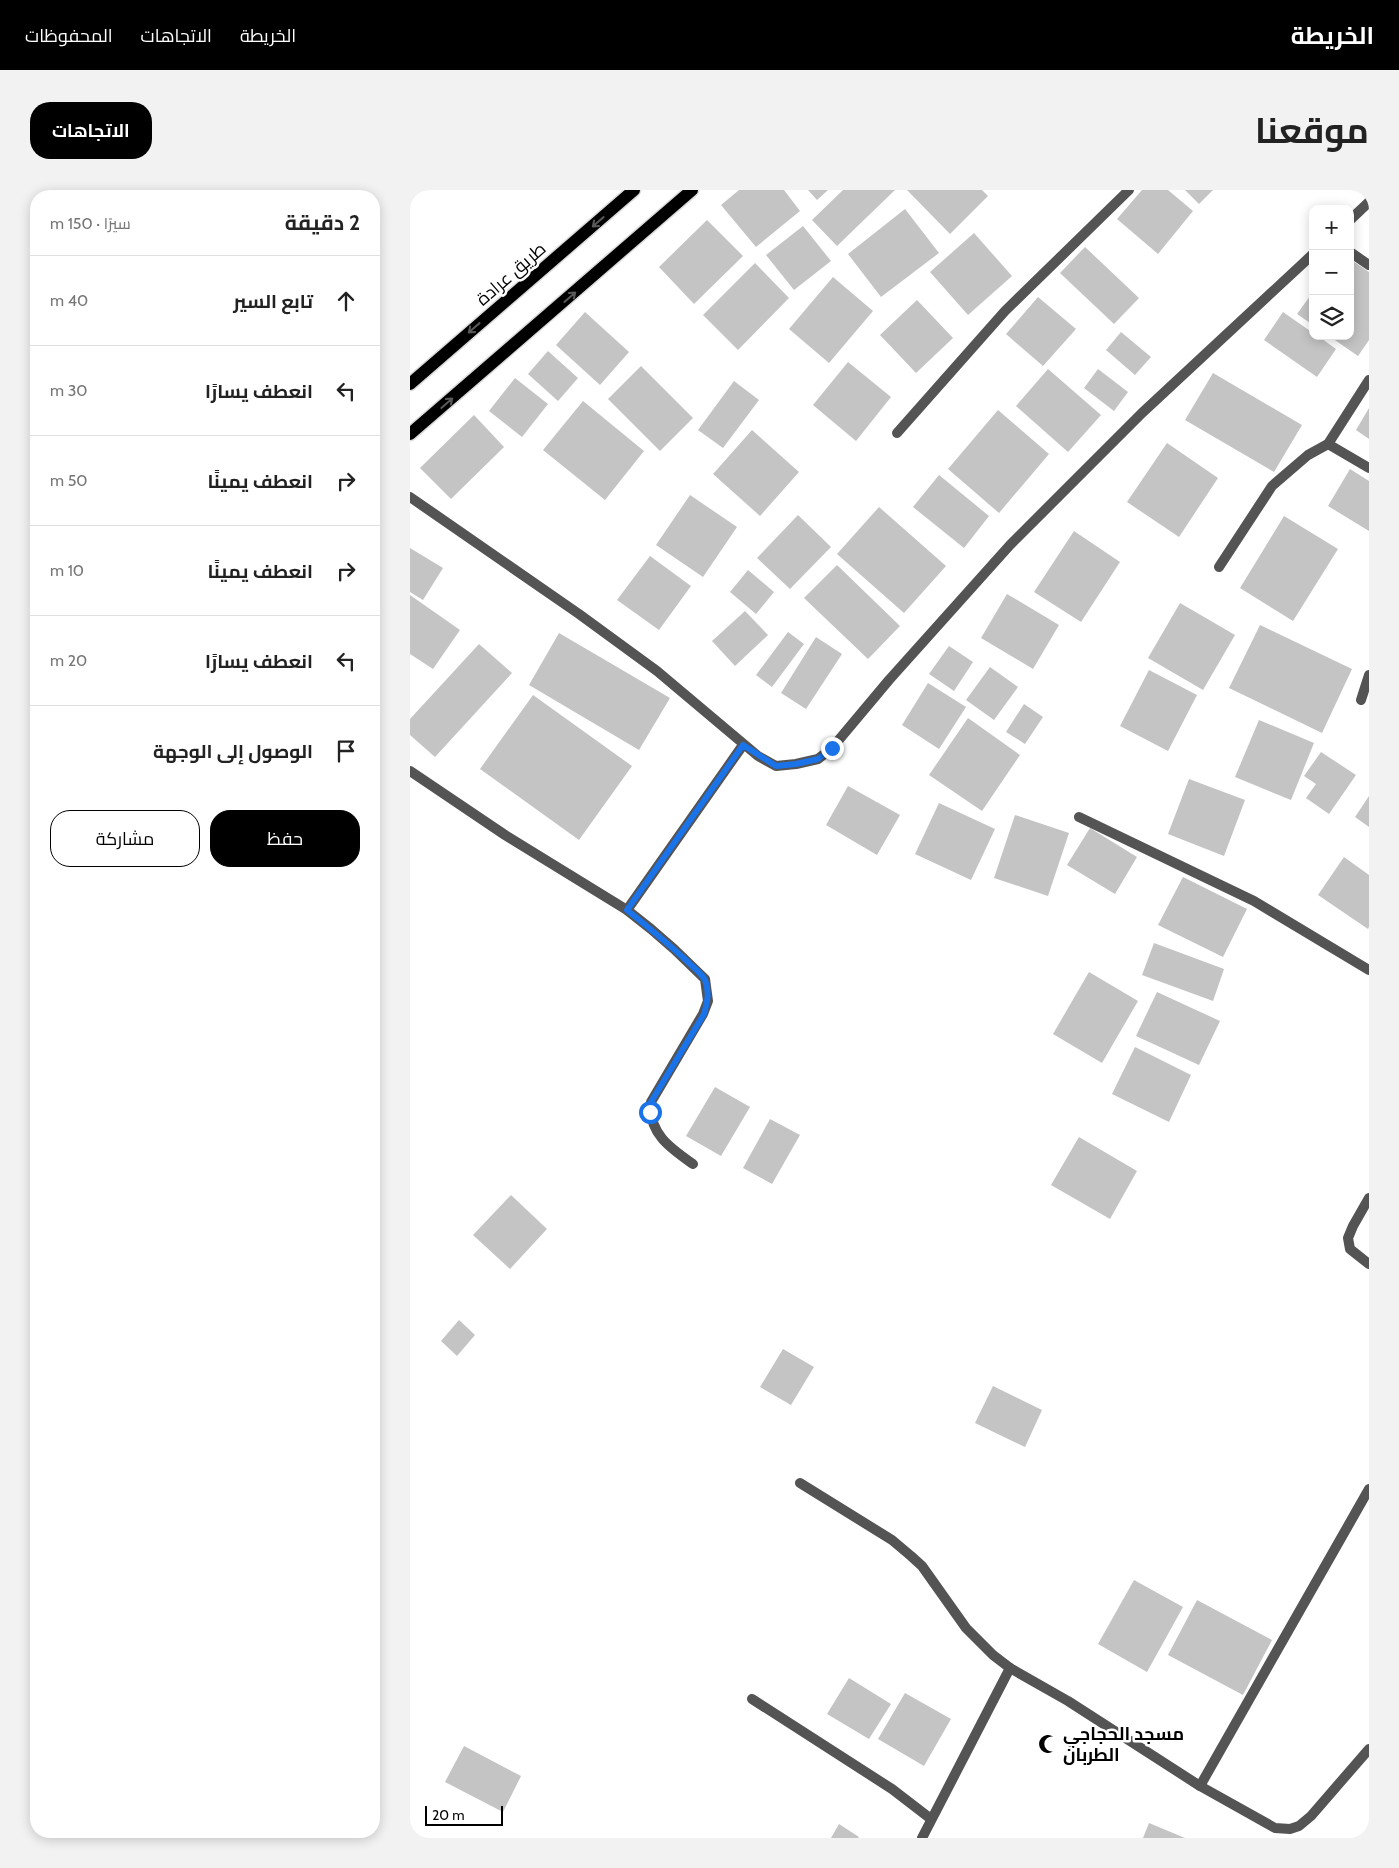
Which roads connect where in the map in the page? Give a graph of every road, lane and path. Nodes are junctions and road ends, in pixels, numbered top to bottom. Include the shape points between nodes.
1 (634, 190) edge
2 (692, 190) edge
3 (1129, 190) edge
4 (1369, 202) edge
5 (1354, 216) edge
6 (1354, 255) edge
7 (1309, 258) edge
8 (1369, 265) edge
9 (1369, 380) edge
10 (410, 384) edge
11 (897, 432) dead end
12 (410, 434) edge
13 (1328, 444) junction
14 (1369, 468) edge
15 (410, 497) edge
16 (1218, 567) dead end
17 (1369, 675) edge
18 (1361, 700) dead end
19 (743, 745) junction
20 (410, 771) edge
21 (1079, 817) dead end
22 (627, 910) junction
23 (1369, 970) edge
24 (693, 1164) dead end
25 (1369, 1198) edge
26 (1369, 1264) edge
27 (800, 1483) dead end
28 (1369, 1489) edge
29 (1010, 1668) junction
30 (752, 1699) dead end
31 (1369, 1749) edge
32 (1200, 1786) junction
33 (931, 1819) junction
34 (922, 1838) edge

1 -> 10 main road, طريق عرادة
12 -> 2 main road
3 - 11 street via 1005,311
4 - 5 street
6 - 8 street
7 - 19 street via 1142,413 1010,545 832,748 818,759 776,766
9 - 13 street
13 - 14 street
13 - 16 street via 1308,455 1272,486
15 - 19 street via 657,671
17 - 18 street
19 - 22 street
20 - 22 street via 505,835
21 - 23 street via 1254,901
22 - 24 street via 705,979 708,1001 704,1014 651,1102 650,1112 656,1132 664,1142
25 - 26 street via 1348,1238 1350,1250
27 - 29 street via 892,1540 911,1556 922,1566 966,1628 993,1656
28 - 32 street
29 - 32 street via 1068,1701
29 - 33 street
30 - 33 street via 892,1789
31 - 32 street via 1311,1816 1290,1830 1275,1828
33 - 34 street

